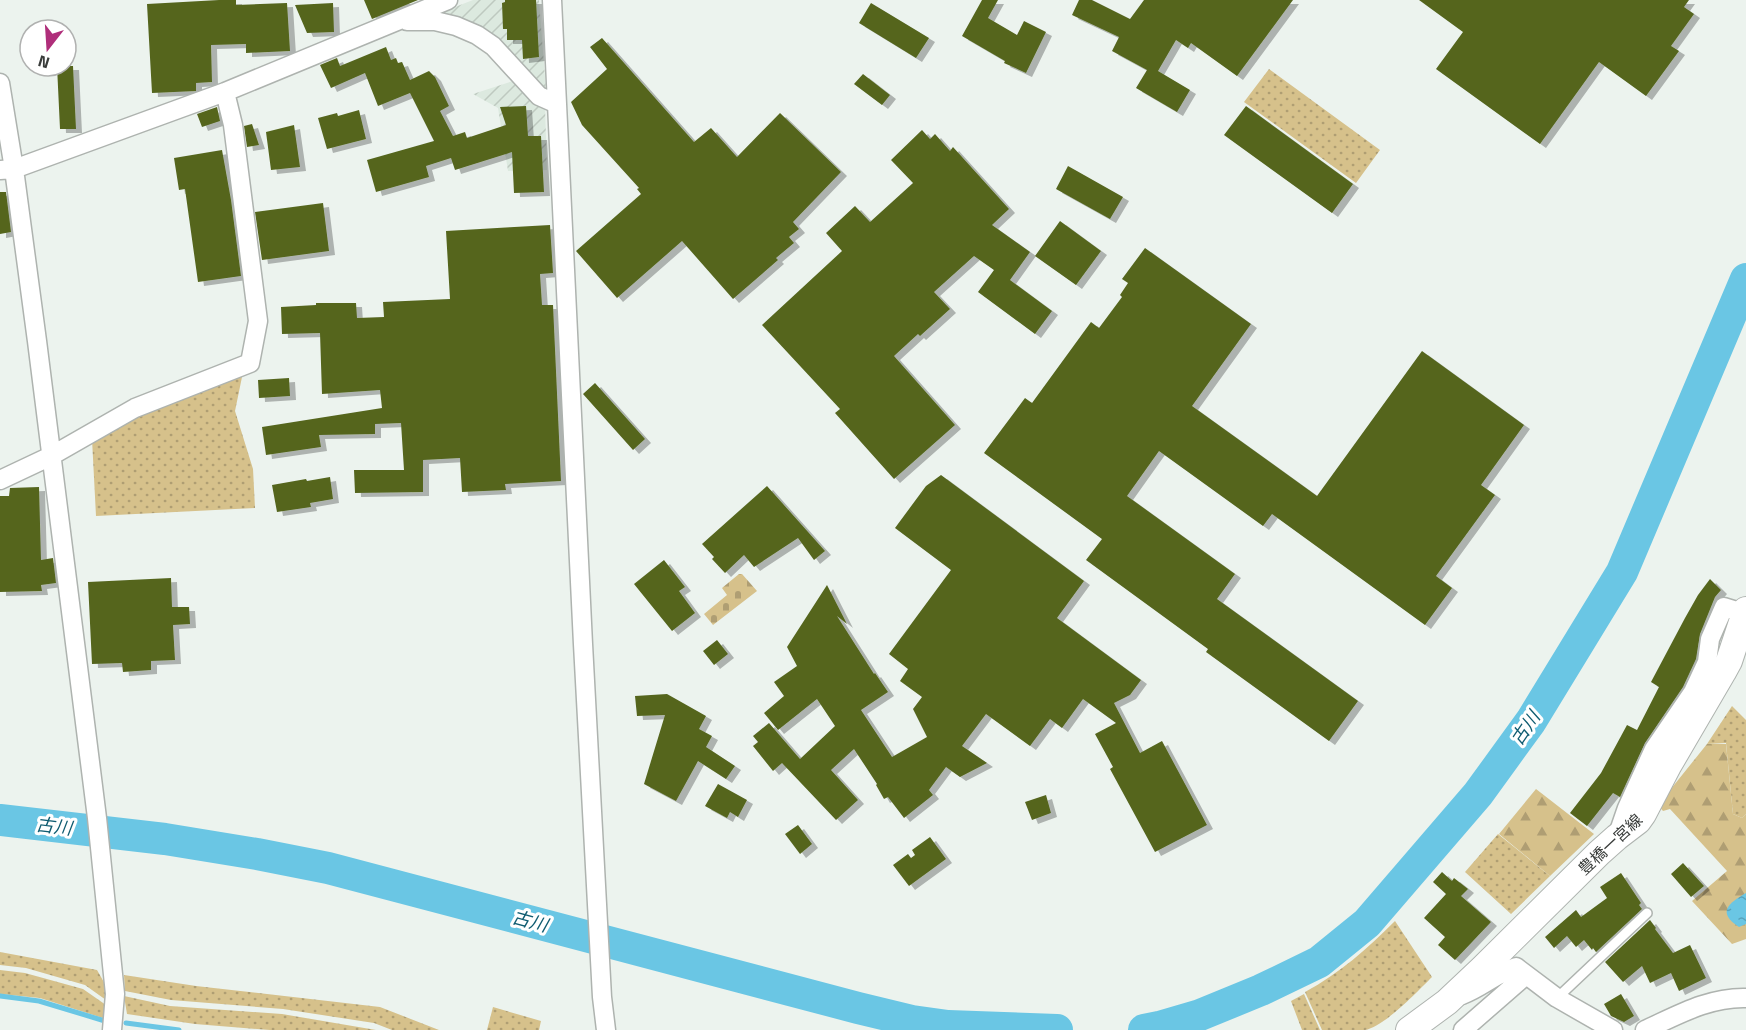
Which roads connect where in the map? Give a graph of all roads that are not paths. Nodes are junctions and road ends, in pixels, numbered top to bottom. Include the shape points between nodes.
1 (448, 0) edge
2 (552, 0) edge
3 (397, 21) junction
4 (0, 83) edge
5 (225, 92) junction
6 (557, 104) junction
7 (7, 170) edge
8 (51, 456) junction
9 (0, 480) edge
10 (1745, 618) edge
11 (1647, 913) dead end
12 (1526, 975) junction
13 (1557, 998) junction
14 (1746, 998) edge
15 (1447, 1002) junction
16 (112, 1030) edge
17 (606, 1030) edge
18 (1410, 1030) edge
19 (1463, 1030) edge
20 (1613, 1030) edge
21 (1645, 1030) edge

1 - 3 street
2 - 6 street
3 - 5 street
3 - 6 street via 435,21 477,35 493,46 539,96
4 - 7 street
5 - 7 street
5 - 8 street via 233,125 258,321 250,363 135,408
6 - 17 street
7 - 8 street via 37,341
8 - 9 street
8 - 16 street via 99,832 115,994
10 - 15 main road, 豊橋一宮線 via 1724,672 1638,821
11 - 13 lane
12 - 13 street
12 - 15 street via 1516,967 1507,970
12 - 19 street
13 - 20 street
14 - 21 street via 1706,1003
15 - 18 main road, 豊橋一宮線

